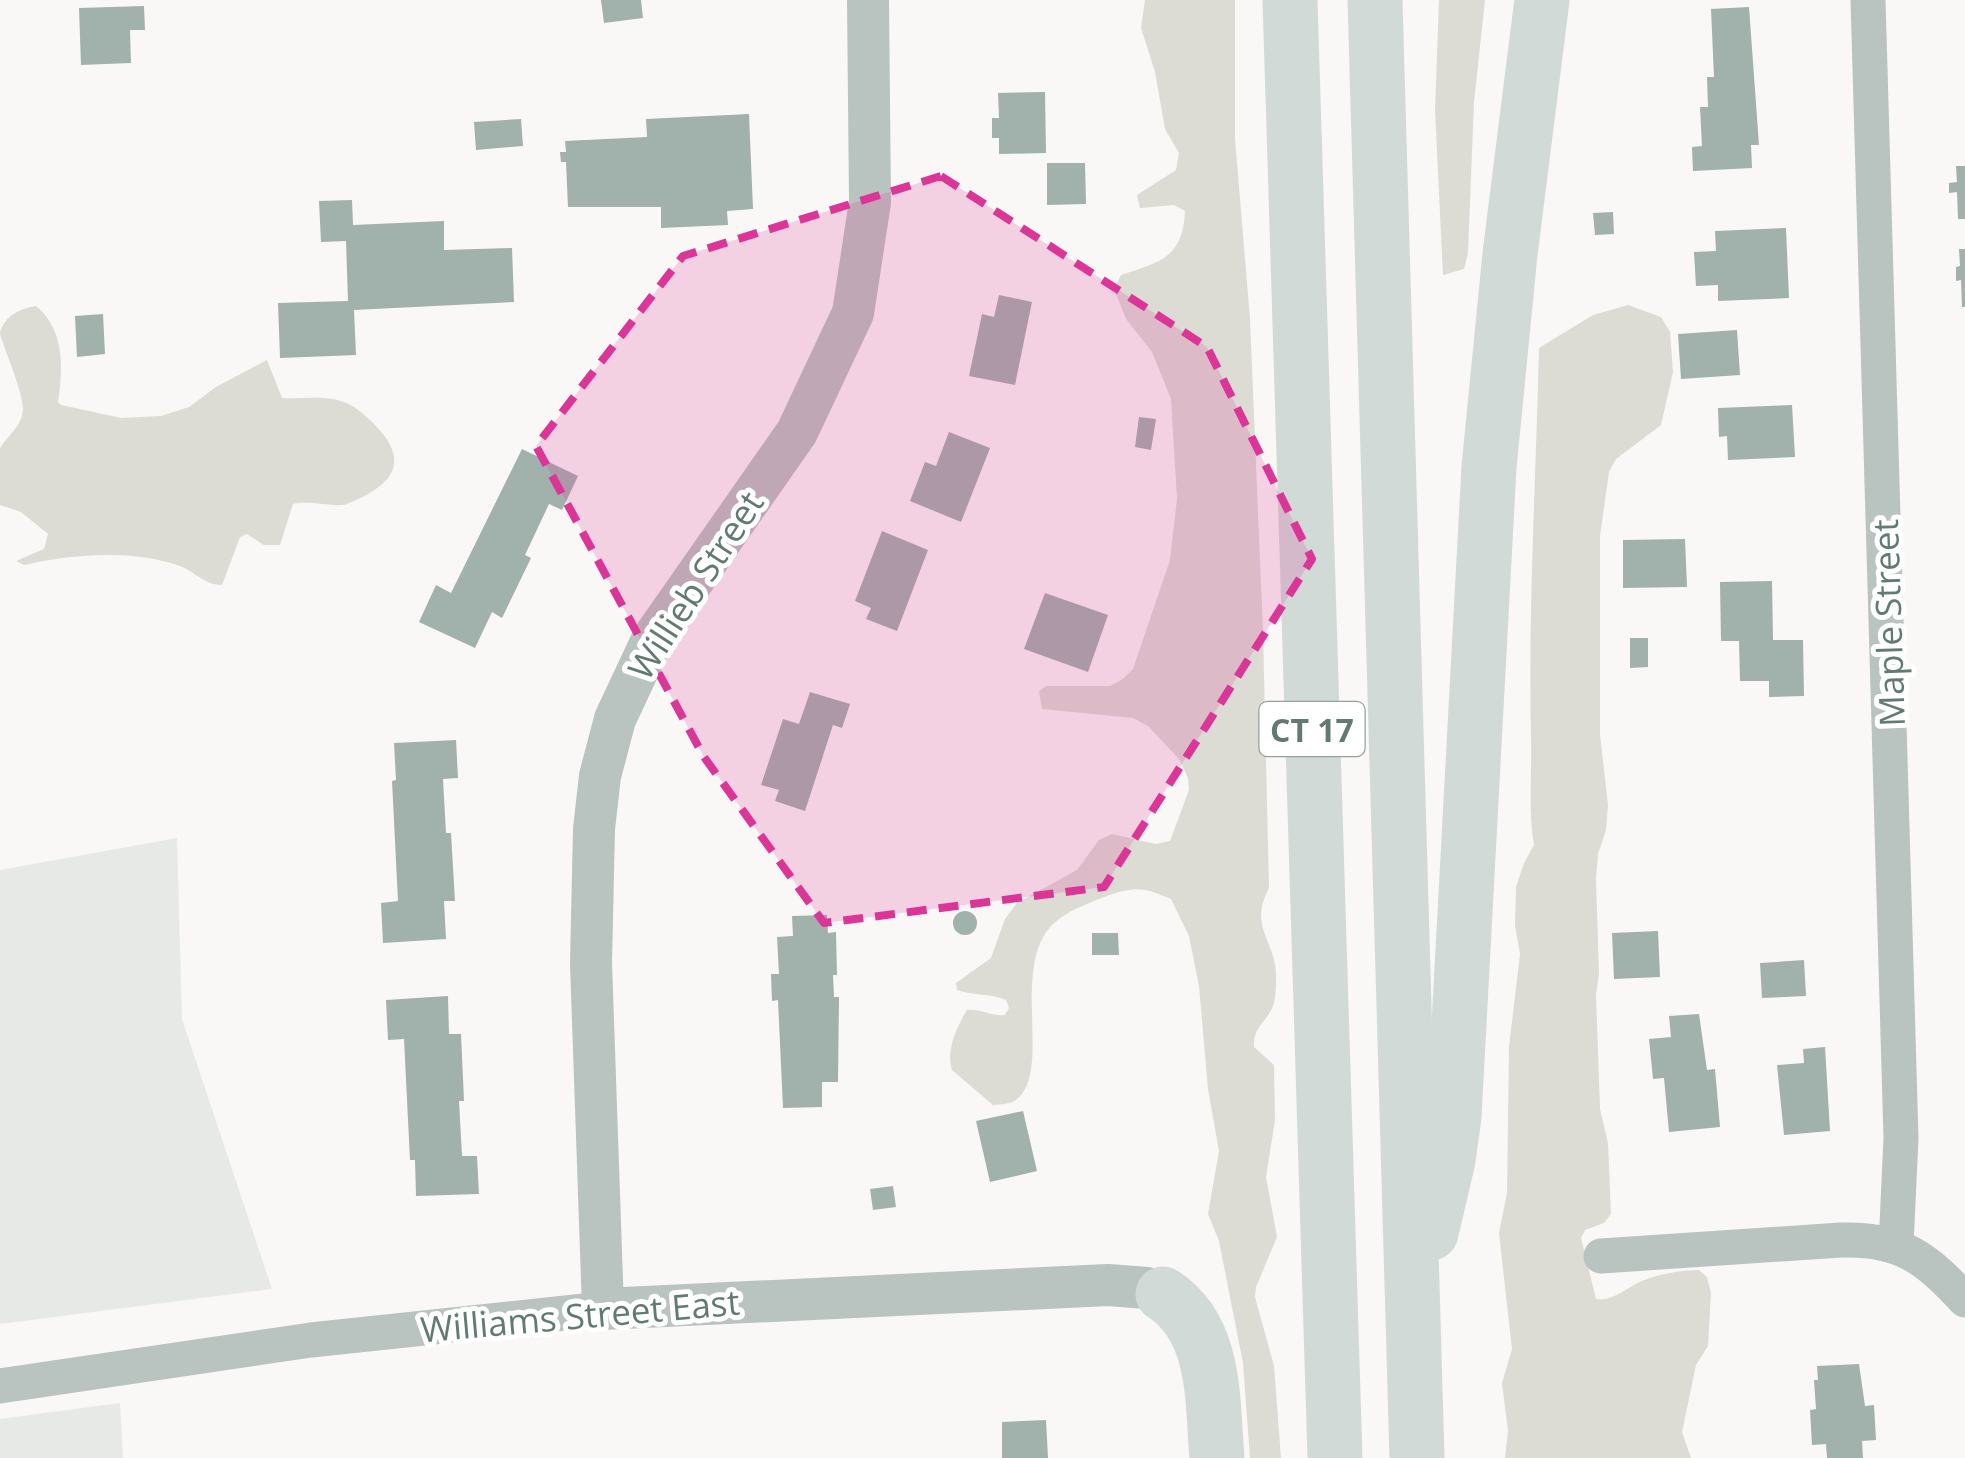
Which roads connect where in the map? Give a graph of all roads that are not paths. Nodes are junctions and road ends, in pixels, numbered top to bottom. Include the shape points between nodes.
1 (868, 0) edge
2 (1290, 0) edge
3 (1376, 0) edge
4 (1542, 0) edge
5 (1868, 0) edge
6 (1896, 1246) junction
7 (1600, 1256) dead end
8 (1413, 1288) junction
9 (1163, 1294) joint
10 (1965, 1300) edge
11 (602, 1309) junction
12 (0, 1386) edge
13 (1216, 1458) edge
14 (1335, 1458) edge
15 (1417, 1458) edge

1 - 11 street, Willieb Street via 870,202 853,313 797,432 653,638 615,719 600,776 591,964
2 - 14 highway, CT 17
3 - 8 highway, CT 17
4 - 8 highway via 1489,467 1454,1118 1440,1202
5 - 6 street, Maple Street via 1900,1080
6 - 7 street via 1841,1240
6 - 10 street via 1936,1269
8 - 15 highway, CT 17
9 - 11 street, Williams Street East via 1096,1285
9 - 13 highway via 1188,1315 1202,1344
11 - 12 street, Williams Street East via 311,1340

